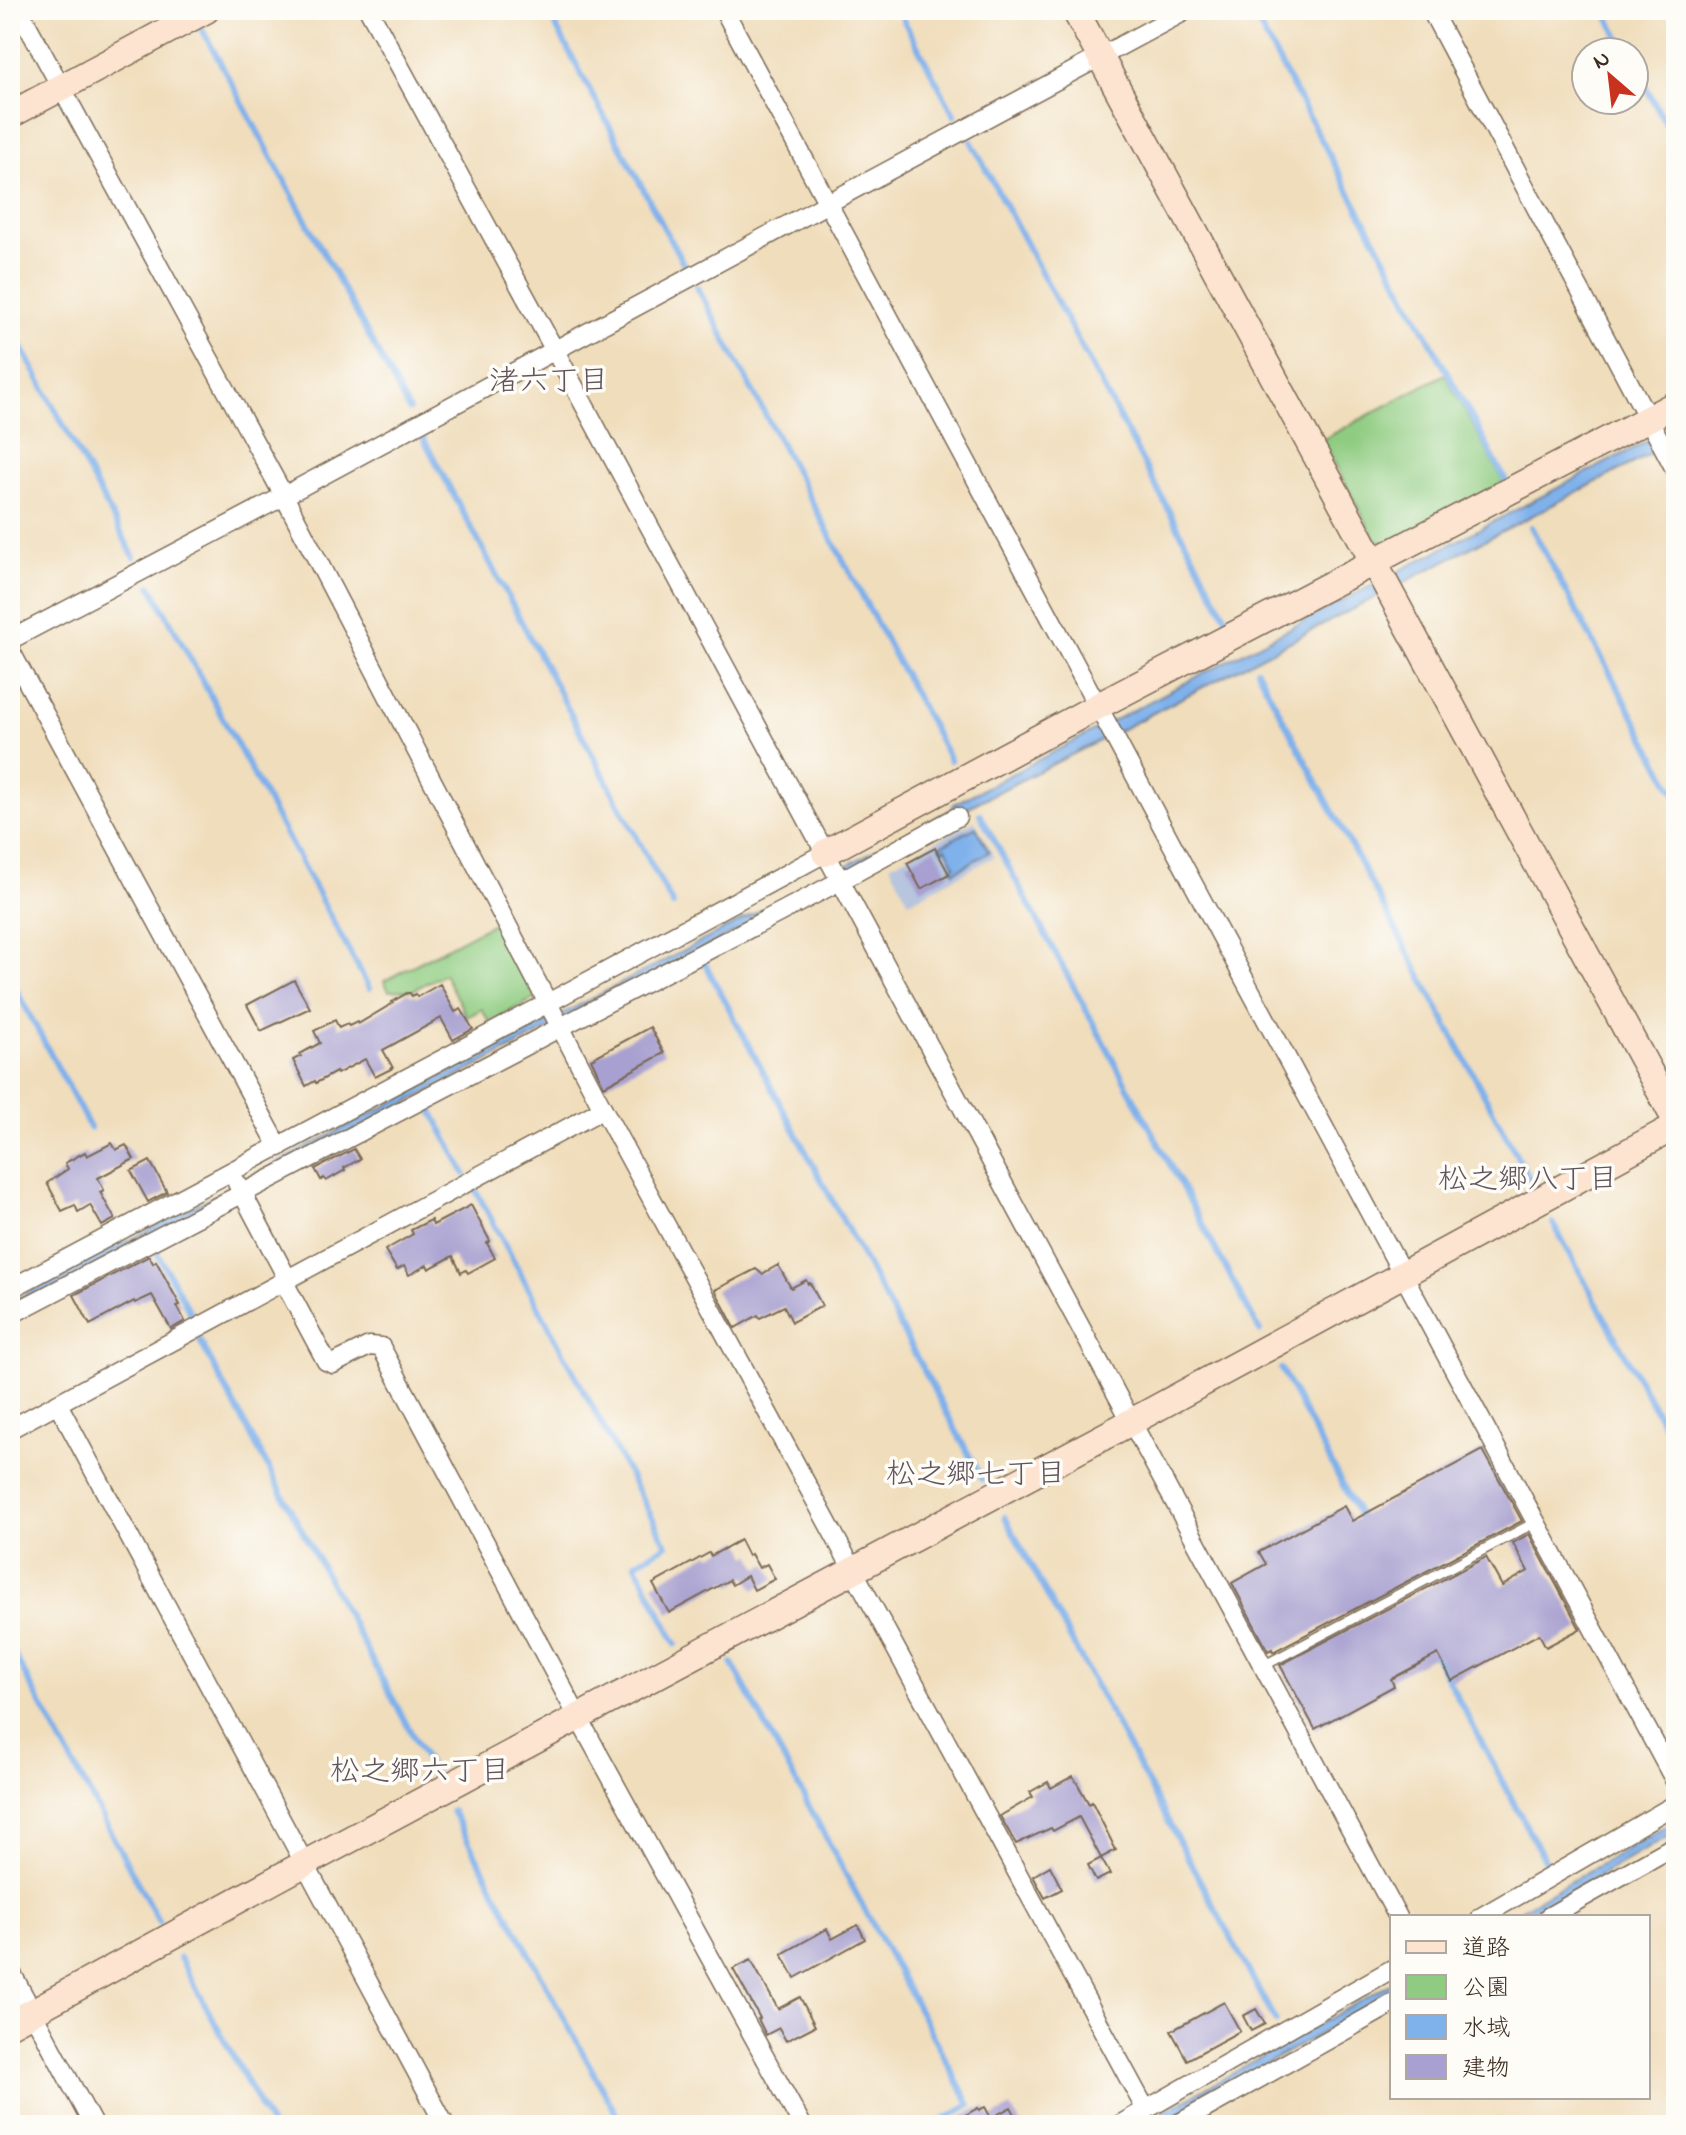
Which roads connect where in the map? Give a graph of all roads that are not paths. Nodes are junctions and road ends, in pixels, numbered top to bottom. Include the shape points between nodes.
1 (19, 10) edge
2 (206, 10) edge
3 (369, 10) edge
4 (724, 10) edge
5 (1075, 10) edge
6 (1187, 10) edge
7 (1431, 10) edge
8 (1100, 57) junction
9 (61, 88) junction
10 (10, 115) edge
11 (827, 202) junction
12 (554, 349) junction
13 (1676, 404) edge
14 (1651, 425) junction
15 (1676, 471) edge
16 (284, 496) junction
17 (1381, 577) junction
18 (10, 640) edge
19 (10, 650) edge
20 (1102, 712) junction
21 (957, 817) dead end
22 (832, 866) junction
23 (548, 1003) junction
24 (560, 1027) junction
25 (603, 1109) junction
26 (1676, 1124) edge
27 (279, 1147) junction
28 (236, 1182) junction
29 (1403, 1274) junction
30 (286, 1281) junction
31 (10, 1289) edge
32 (10, 1315) edge
33 (58, 1404) junction
34 (1131, 1422) junction
35 (10, 1429) edge
36 (1536, 1522) junction
37 (852, 1570) junction
38 (1263, 1667) junction
39 (578, 1717) junction
40 (1676, 1783) edge
41 (1676, 1804) edge
42 (1676, 1845) edge
43 (304, 1864) junction
44 (1397, 1915) edge
45 (1484, 1915) edge
46 (1552, 1915) edge
47 (10, 1970) edge
48 (1390, 1970) edge
49 (1390, 2005) edge
50 (21, 2018) edge
51 (1147, 2115) edge
52 (93, 2125) edge
53 (445, 2125) edge
54 (802, 2125) edge
55 (1119, 2125) edge
56 (1176, 2125) edge

1 - 9 street
2 - 9 street
3 - 12 street
4 - 11 street
5 - 8 street
6 - 8 street
7 - 14 street
8 - 11 street
8 - 17 street
9 - 10 street
9 - 16 street
11 - 12 street
11 - 20 street
12 - 16 street
12 - 22 street
13 - 14 street
14 - 15 street
14 - 17 street
16 - 18 street
16 - 23 street
17 - 20 street
17 - 26 street
19 - 27 street
20 - 22 street
20 - 29 street
21 - 22 street
22 - 23 street
22 - 24 street
22 - 34 street
23 - 24 street
23 - 27 street
24 - 25 street
24 - 28 street
25 - 30 street
25 - 37 street
26 - 29 street
27 - 28 street
28 - 30 street
28 - 31 street
28 - 32 street
29 - 34 street
29 - 36 street
30 - 33 street
30 - 39 street via 326,1361 333,1364 369,1346 381,1347
33 - 35 street
33 - 43 street
34 - 37 street
34 - 38 street
36 - 38 lane
36 - 40 street
37 - 39 street
37 - 51 street
38 - 44 street
39 - 43 street
39 - 54 street
41 - 45 street
42 - 46 street
43 - 50 street
43 - 53 street
47 - 50 street
48 - 51 street
49 - 56 street
50 - 52 street
51 - 55 street

